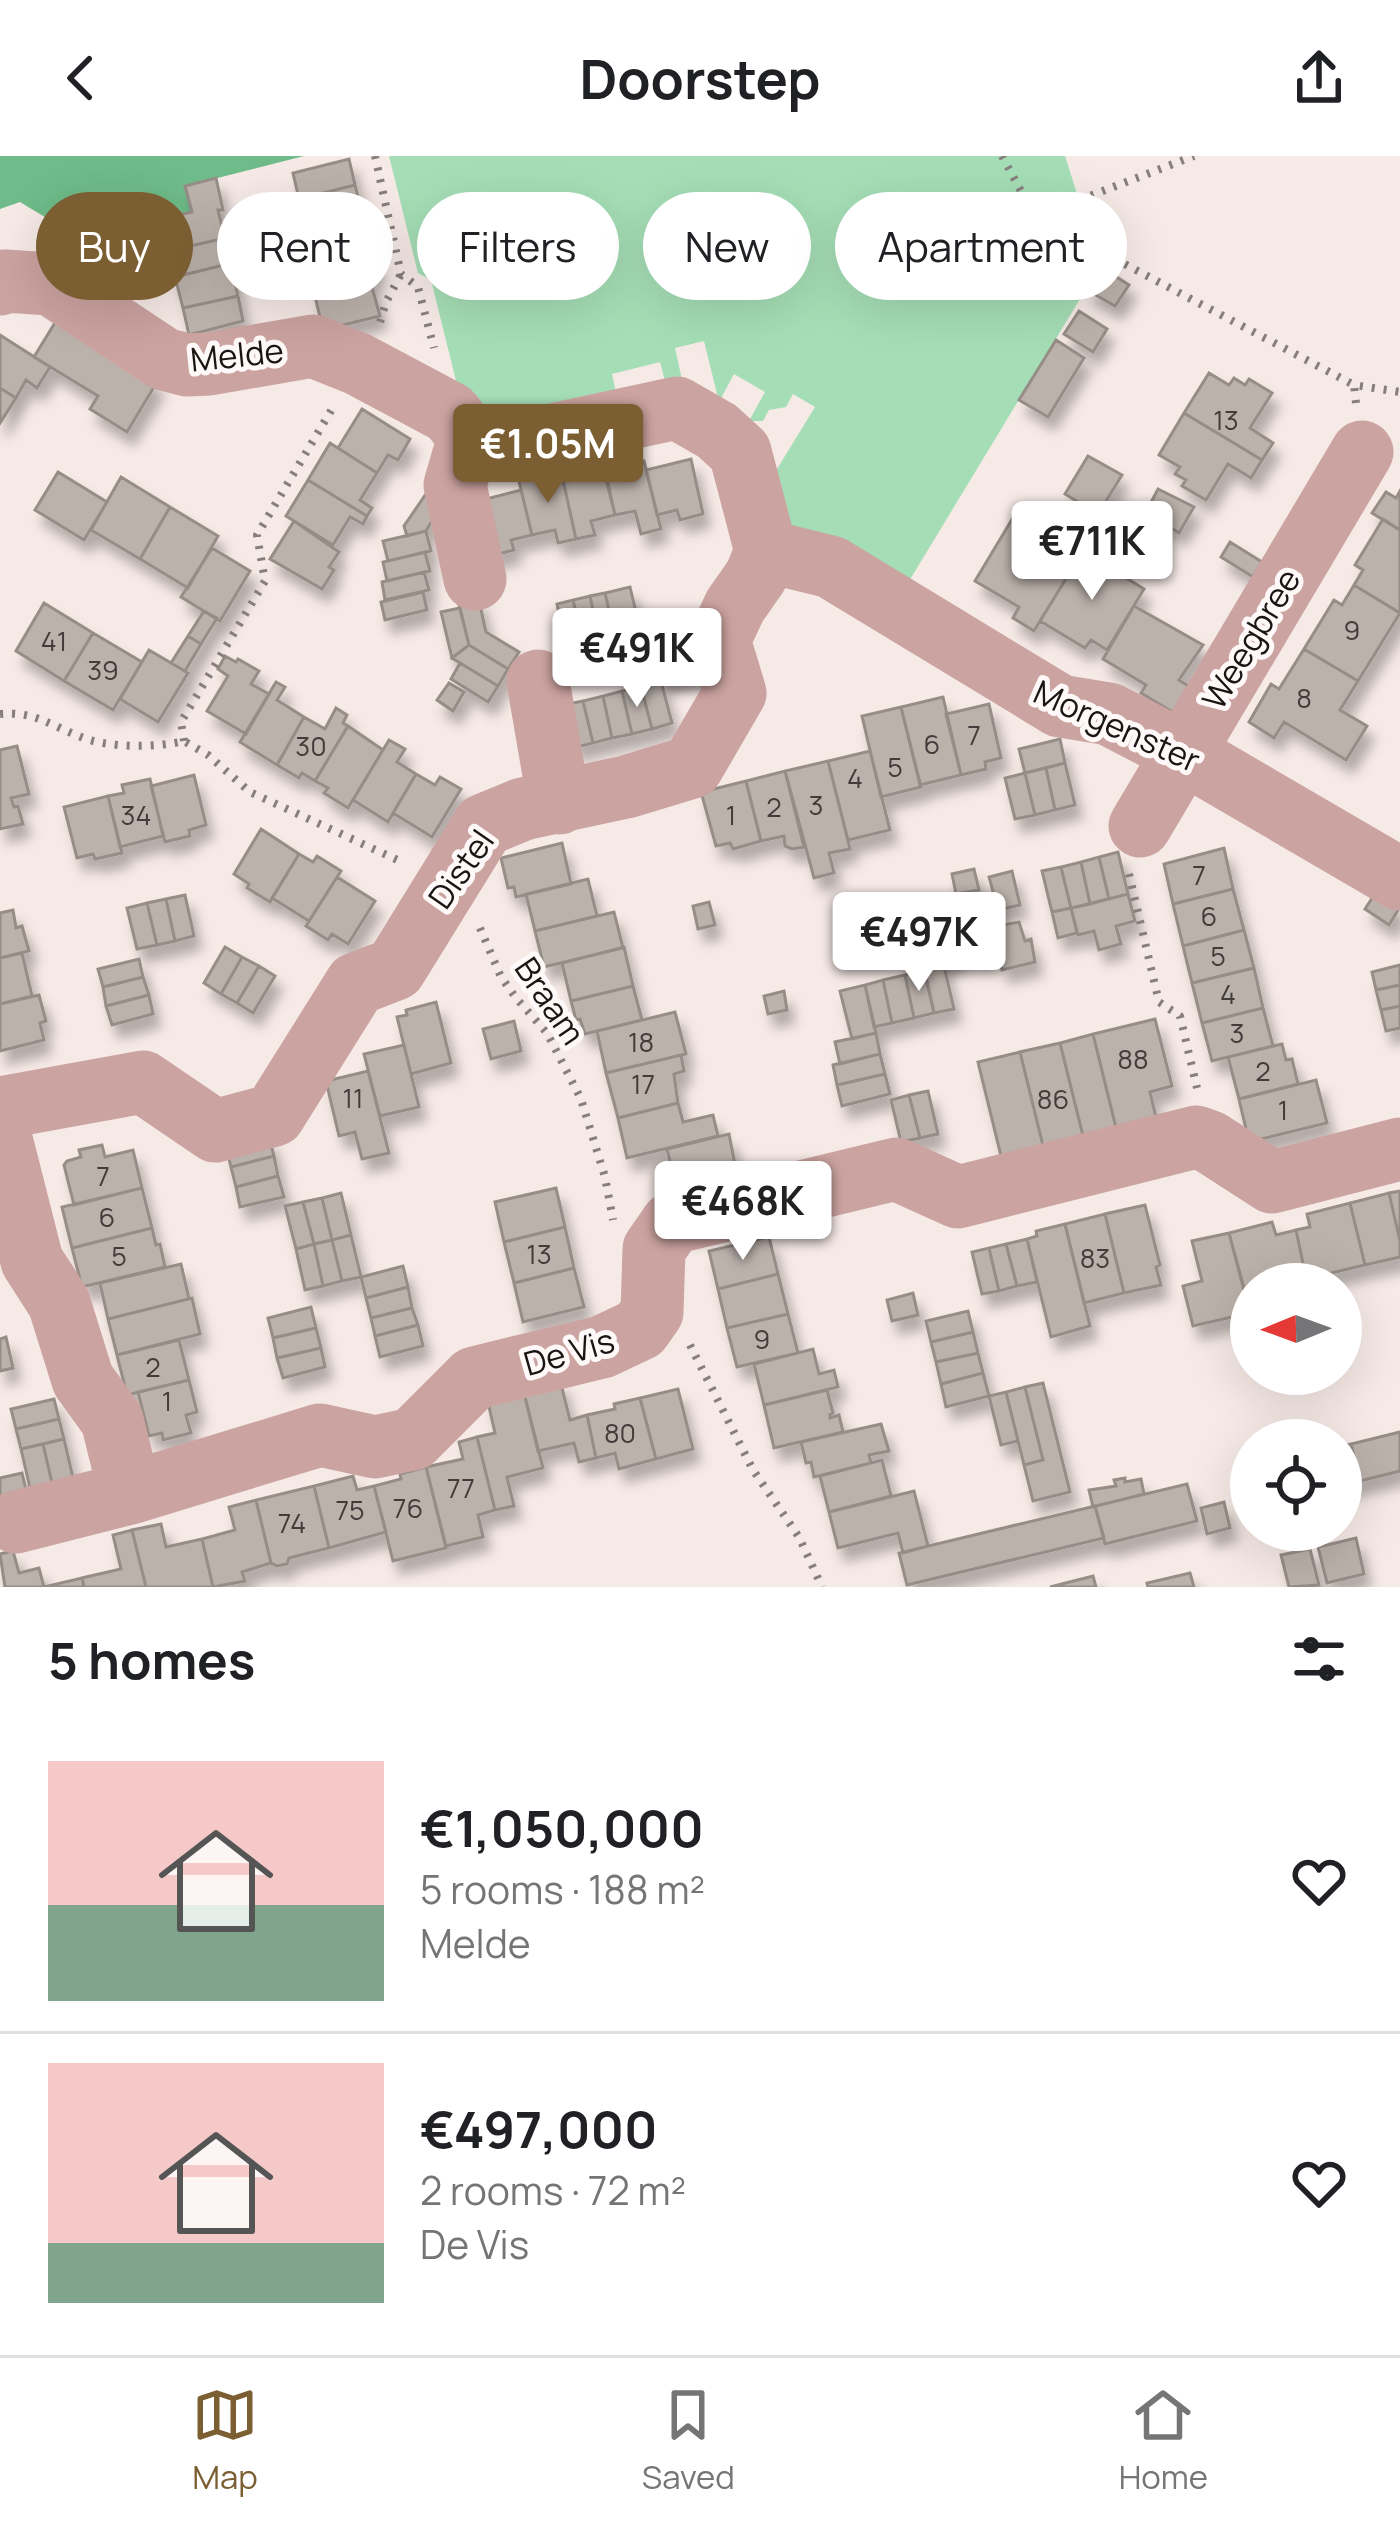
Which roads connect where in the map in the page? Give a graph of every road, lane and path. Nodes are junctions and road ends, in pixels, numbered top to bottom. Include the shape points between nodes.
1 (374, 156) edge
2 (1002, 156) edge
3 (1194, 156) edge
4 (1021, 192) edge
5 (1100, 192) edge
6 (1127, 265) edge
7 (0, 284) edge
8 (1354, 385) dead end
9 (335, 404) dead end
10 (460, 425) junction
11 (1362, 452) dead end
12 (766, 551) junction
13 (475, 579) dead end
14 (538, 681) dead end
15 (0, 713) edge
16 (184, 741) junction
17 (1184, 753) junction
18 (559, 803) junction
19 (1140, 826) joint
20 (1400, 879) edge
21 (445, 889) junction
22 (0, 1108) edge
23 (0, 1135) edge
24 (1210, 1142) junction
25 (1400, 1149) edge
26 (651, 1283) junction
27 (130, 1493) junction
28 (16, 1522) dead end
29 (822, 1587) edge

1 - 10 path via 400,274 418,286
2 - 4 path
3 - 5 path
6 - 8 path
7 - 10 street, Melde via 51,284 164,359 187,365 313,346
9 - 16 path via 257,535 265,581 181,722
10 - 12 street, Melde via 506,445 677,408 740,452
10 - 13 street via 455,485
11 - 17 street, Weegbree
12 - 17 street, Morgenster via 831,567 1060,706 1109,715
12 - 18 street, Distel via 718,640 735,693 692,767
14 - 18 street
15 - 16 path via 24,712 86,740 159,747
16 - 21 path, Braam via 250,792
17 - 19 street, Weegbree
17 - 20 street, Morgenster
18 - 21 street, Distel via 484,825
19 - 24 path via 1124,852 1159,1001 1180,1016
21 - 22 street, Distel via 395,969 356,984 274,1115 214,1130 143,1082
21 - 26 path, Braam via 467,903 502,977 563,1060 599,1158 610,1215
23 - 27 street via 32,1261 59,1303 83,1380 112,1420
24 - 25 street via 1272,1182
24 - 26 street, De Vis via 1196,1137 958,1197 896,1169 672,1223 654,1249
26 - 27 street, De Vis via 652,1312 640,1329 602,1347 474,1378 412,1439 375,1447 320,1435
26 - 29 path, Braam
27 - 28 street, De Vis

